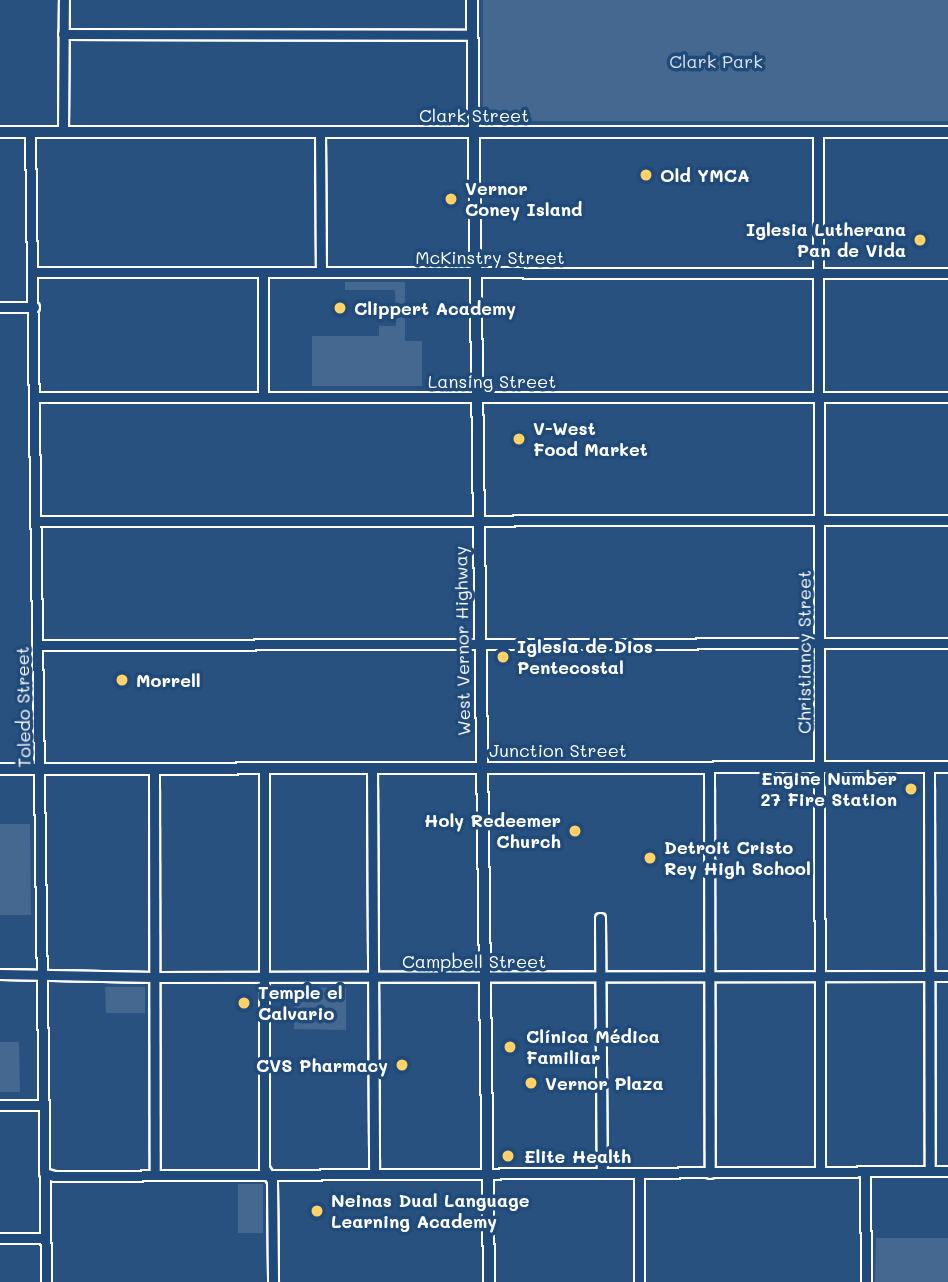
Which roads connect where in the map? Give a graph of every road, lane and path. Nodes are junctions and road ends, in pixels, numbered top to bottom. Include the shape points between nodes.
1 (64, 0) edge
2 (472, 0) edge
3 (63, 34) junction
4 (472, 35) junction
5 (0, 132) edge
6 (30, 132) junction
7 (63, 132) junction
8 (320, 132) junction
9 (472, 132) junction
10 (818, 132) junction
11 (948, 132) edge
12 (32, 272) junction
13 (263, 272) junction
14 (321, 272) junction
15 (473, 272) junction
16 (818, 272) junction
17 (948, 272) edge
18 (0, 307) edge
19 (34, 307) junction
20 (36, 397) junction
21 (263, 397) junction
22 (475, 397) junction
23 (819, 397) junction
24 (948, 397) edge
25 (477, 520) junction
26 (820, 520) junction
27 (948, 520) edge
28 (37, 521) junction
29 (948, 643) edge
30 (480, 644) junction
31 (820, 644) junction
32 (38, 645) junction
33 (709, 767) junction
34 (819, 767) junction
35 (929, 767) junction
36 (948, 767) edge
37 (264, 768) junction
38 (372, 768) junction
39 (482, 768) junction
40 (0, 769) edge
41 (40, 769) junction
42 (154, 769) junction
43 (600, 918) dead end
44 (0, 974) edge
45 (42, 974) junction
46 (948, 975) edge
47 (373, 976) junction
48 (600, 976) junction
49 (710, 976) junction
50 (820, 976) junction
51 (929, 976) junction
52 (154, 977) junction
53 (263, 977) junction
54 (485, 977) junction
55 (0, 1105) edge
56 (44, 1105) junction
57 (865, 1171) junction
58 (930, 1171) junction
59 (948, 1171) edge
60 (710, 1172) junction
61 (820, 1172) junction
62 (44, 1173) junction
63 (602, 1173) junction
64 (639, 1173) junction
65 (269, 1174) junction
66 (374, 1174) junction
67 (488, 1174) junction
68 (155, 1175) junction
69 (0, 1238) edge
70 (46, 1238) junction
71 (46, 1282) edge
72 (273, 1282) edge
73 (489, 1282) edge
74 (639, 1282) edge
75 (866, 1282) edge

1 - 3 street
2 - 4 street, West Vernor Highway
3 - 4 street
3 - 7 street
4 - 9 street, West Vernor Highway
5 - 6 street, Clark Street
6 - 7 street, Clark Street
6 - 12 street, Toledo Street
7 - 8 street, Clark Street
8 - 9 street, Clark Street
8 - 14 street
9 - 10 street, Clark Street
9 - 15 street, West Vernor Highway
10 - 11 street, Clark Street
10 - 16 street, Christiancy Street
12 - 13 street, McKinstry Street
12 - 19 street, Toledo Street
13 - 14 street, McKinstry Street
13 - 21 street
14 - 15 street, McKinstry Street
15 - 16 street, McKinstry Street
15 - 22 street, West Vernor Highway
16 - 17 street, McKinstry Street
16 - 23 street, Christiancy Street
18 - 19 street
19 - 20 street, Toledo Street
20 - 21 street, Lansing Street
20 - 28 street, Toledo Street
21 - 22 street, Lansing Street
22 - 23 street, Lansing Street
22 - 25 street, West Vernor Highway
23 - 24 street, Lansing Street
23 - 26 street, Christiancy Street
25 - 26 street
25 - 28 street
25 - 30 street, West Vernor Highway
26 - 27 street
26 - 31 street, Christiancy Street
28 - 32 street, Toledo Street
29 - 31 street
30 - 31 street
30 - 32 street
30 - 39 street, West Vernor Highway
31 - 34 street, Christiancy Street
32 - 41 street, Toledo Street
33 - 34 street, Junction Street
33 - 39 street, Junction Street
33 - 49 street
34 - 35 street, Junction Street
34 - 50 street, Christiancy Street
35 - 36 street, Junction Street
35 - 51 street
37 - 38 street, Junction Street
37 - 42 street, Junction Street
37 - 53 street
38 - 39 street, Junction Street
38 - 47 street
39 - 54 street, West Vernor Highway
40 - 41 street, Junction Street
41 - 42 street, Junction Street
41 - 45 street, Toledo Street
42 - 52 street
43 - 48 street
44 - 45 street, Campbell Street
45 - 52 street, Campbell Street
45 - 56 street, Toledo Street
46 - 51 street, Campbell Street
47 - 53 street, Campbell Street
47 - 54 street, Campbell Street
47 - 66 street
48 - 49 street, Campbell Street
48 - 54 street, Campbell Street
48 - 63 street
49 - 50 street, Campbell Street
49 - 60 street
50 - 51 street, Campbell Street
50 - 61 street, Christiancy Street
51 - 58 street
52 - 53 street, Campbell Street
52 - 68 street
53 - 65 street via 264,1168
54 - 67 street, West Vernor Highway
55 - 56 street
56 - 62 street, Toledo Street
57 - 58 street
57 - 61 street
57 - 75 street
58 - 59 street
60 - 61 street
60 - 64 street
62 - 68 street
62 - 70 street, Toledo Street
63 - 64 street
63 - 67 street
64 - 74 street
65 - 66 street
65 - 68 street
65 - 72 street
66 - 67 street
67 - 73 street, West Vernor Highway
69 - 70 street
70 - 71 street, Toledo Street

